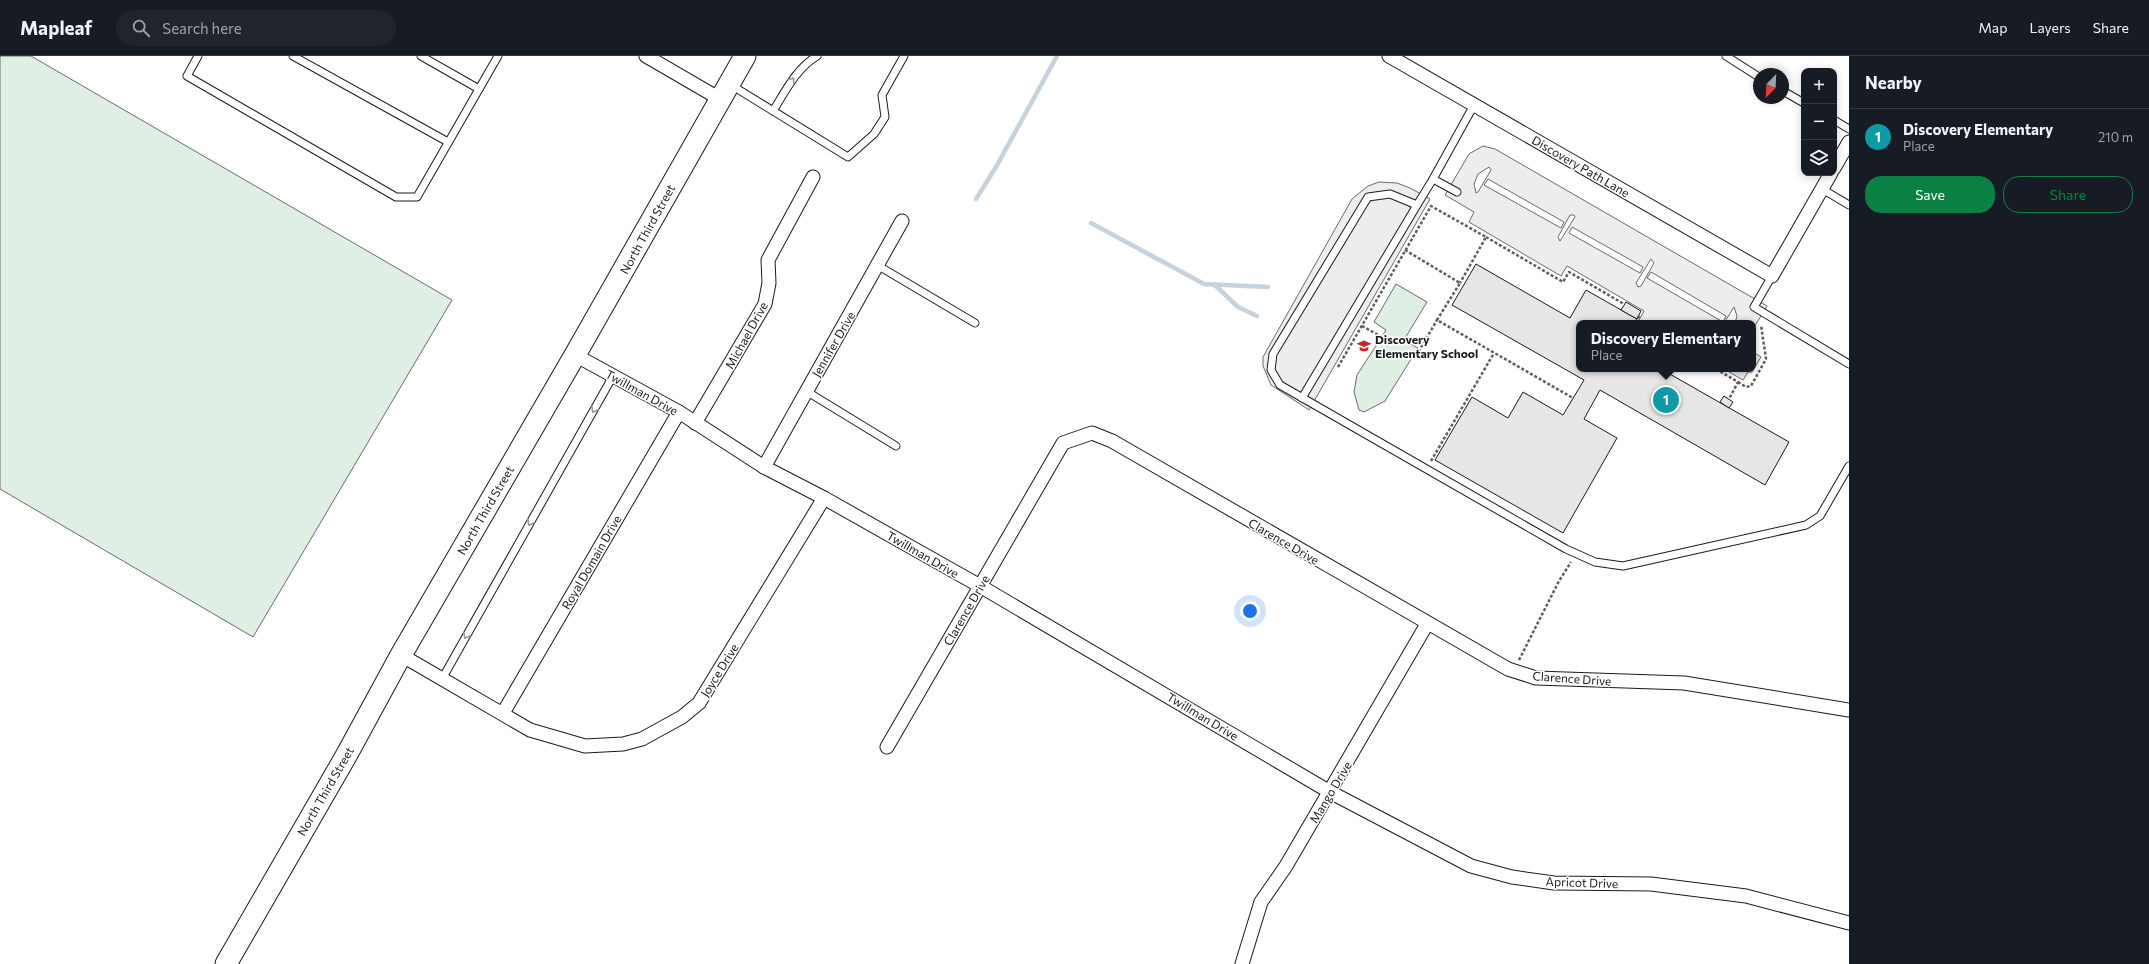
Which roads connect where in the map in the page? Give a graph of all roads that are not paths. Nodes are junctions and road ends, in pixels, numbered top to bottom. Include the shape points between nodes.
1 (198, 56) edge
2 (293, 56) edge
3 (421, 56) edge
4 (498, 56) edge
5 (646, 56) edge
6 (745, 56) edge
7 (817, 56) edge
8 (904, 56) edge
9 (1390, 56) edge
10 (1726, 56) edge
11 (1753, 72) edge
12 (479, 89) junction
13 (725, 91) junction
14 (1789, 94) edge
15 (1801, 101) edge
16 (1474, 105) junction
17 (773, 111) junction
18 (1837, 122) edge
19 (1849, 129) edge
20 (448, 142) junction
21 (1849, 142) edge
22 (1837, 163) edge
23 (1829, 176) edge
24 (813, 178) dead end
25 (1433, 179) junction
26 (1822, 189) junction
27 (1457, 192) dead end
28 (1417, 205) junction
29 (1849, 205) edge
30 (902, 221) dead end
31 (877, 265) junction
32 (1772, 276) junction
33 (975, 323) dead end
34 (575, 355) junction
35 (1849, 364) edge
36 (613, 376) junction
37 (806, 391) junction
38 (1302, 398) junction
39 (679, 412) junction
40 (695, 423) junction
41 (896, 446) dead end
42 (1849, 466) edge
43 (764, 467) junction
44 (824, 498) junction
45 (980, 586) junction
46 (1427, 624) junction
47 (401, 655) junction
48 (442, 679) junction
49 (1849, 710) edge
50 (503, 713) junction
51 (887, 748) dead end
52 (1330, 792) junction
53 (1849, 923) edge
54 (226, 964) edge
55 (1242, 964) edge

1 - 20 lane via 188,76 396,197 417,197
2 - 20 lane
3 - 12 lane
4 - 12 lane
5 - 13 street
6 - 13 main road, North Third Street
17 -> 7 lane via 792,79 806,63
8 - 17 lane via 882,95 885,117 874,134 848,157
9 - 16 street, Discovery Path Lane
10 - 11 lane
12 - 20 lane
13 - 17 lane
13 - 34 main road, North Third Street
14 - 15 lane
16 - 25 lane
16 - 32 street, Discovery Path Lane
18 - 19 lane
21 - 22 street
23 - 26 street
24 - 40 street, Michael Drive via 768,260 769,283 765,304
25 - 27 lane
25 - 28 lane
26 - 29 lane
26 - 32 street
28 - 38 lane
28 - 38 lane via 1390,194 1368,197 1273,354 1271,370 1280,385
30 - 31 street, Jennifer Drive
31 - 33 lane
31 - 37 street, Jennifer Drive
32 - 35 lane via 1754,307
34 - 36 street, Twillman Drive
34 - 47 main road, North Third Street
36 - 39 street, Twillman Drive
36 -> 48 lane
37 - 41 lane
37 - 43 street, Jennifer Drive
38 - 42 lane via 1566,549 1595,562 1623,566 1806,525 1820,516
39 - 40 street, Twillman Drive
39 - 50 street, Royal Domain Drive
40 - 43 street, Twillman Drive
43 - 44 street, Twillman Drive
44 - 45 street, Twillman Drive
44 - 50 street, Joyce Drive via 699,702 682,717 636,741 585,746 530,730
45 - 46 street, Clarence Drive via 1063,443 1092,433 1119,445
45 - 51 street, Clarence Drive
45 - 52 street, Twillman Drive
46 - 49 street, Clarence Drive via 1514,671 1536,678 1684,683
46 - 52 street, Mango Drive
47 - 48 street, Joyce Drive
47 - 54 main road, North Third Street
48 - 50 street, Joyce Drive
52 - 53 street, Apricot Drive via 1471,866 1512,877 1554,883 1651,884 1746,896
52 - 55 street, Mango Drive via 1286,866 1261,902

